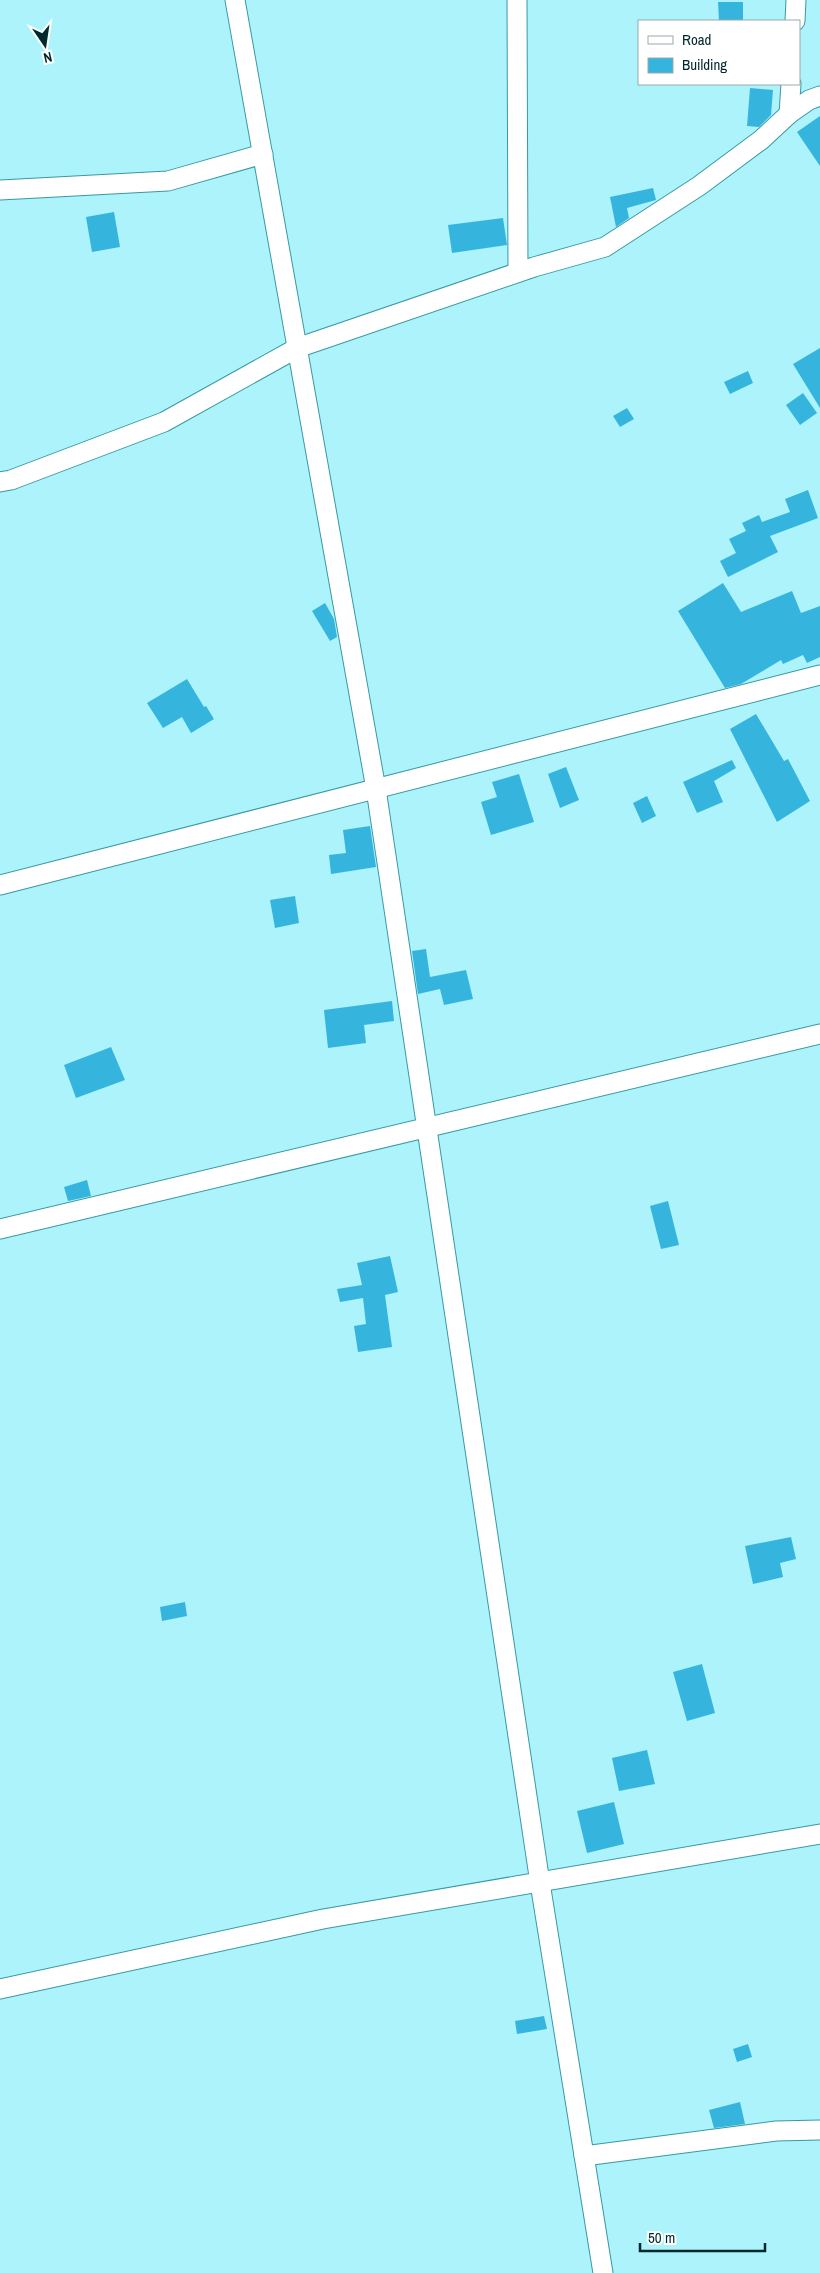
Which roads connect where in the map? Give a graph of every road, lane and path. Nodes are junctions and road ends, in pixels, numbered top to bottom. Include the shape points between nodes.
1 (235, 0) edge
2 (517, 0) edge
3 (796, 0) edge
4 (795, 20) edge
5 (791, 85) edge
6 (820, 96) edge
7 (790, 114) junction
8 (262, 154) junction
9 (0, 190) edge
10 (518, 272) junction
11 (297, 348) junction
12 (0, 482) edge
13 (820, 675) edge
14 (376, 789) junction
15 (0, 885) edge
16 (820, 1034) edge
17 (427, 1128) junction
18 (0, 1229) edge
19 (820, 1834) edge
20 (540, 1883) junction
21 (0, 1989) edge
22 (820, 2130) edge
23 (584, 2156) junction
24 (603, 2273) edge

1 - 8 street
2 - 10 street
3 - 4 street
5 - 7 street
6 - 7 street
7 - 10 street via 699,186 605,248
8 - 9 street via 168,182
8 - 11 street
10 - 11 street
11 - 12 street via 164,422
11 - 14 street
13 - 14 street
14 - 15 street
14 - 17 street
16 - 17 street
17 - 18 street
17 - 20 street
19 - 20 street
20 - 21 street via 323,1920
20 - 23 street
22 - 23 street via 776,2131
23 - 24 street

